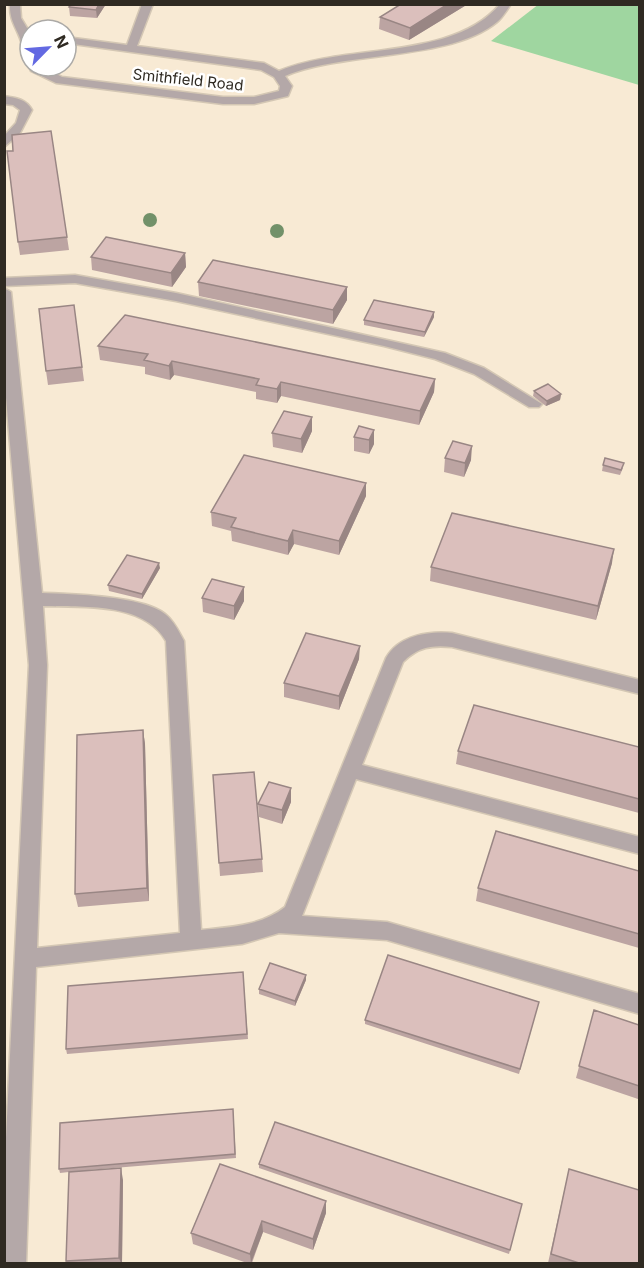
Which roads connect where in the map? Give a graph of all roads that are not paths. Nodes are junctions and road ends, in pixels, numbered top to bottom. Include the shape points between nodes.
1 (15, 4) edge
2 (148, 4) edge
3 (506, 4) edge
4 (18, 22) edge
5 (78, 41) edge
6 (131, 48) junction
7 (278, 75) junction
8 (55, 78) edge
9 (4, 100) edge
10 (4, 142) edge
11 (4, 282) edge
12 (4, 292) edge
13 (534, 404) dead end
14 (34, 599) junction
15 (639, 687) edge
16 (352, 770) junction
17 (639, 846) edge
18 (279, 924) junction
19 (191, 941) junction
20 (26, 959) junction
21 (639, 1005) edge
22 (14, 1263) edge

1 - 4 lane
2 - 6 lane
3 - 7 lane via 489,22 447,42 309,63
5 - 6 lane, Smithfield Road
6 - 7 lane, Smithfield Road via 264,68
7 - 8 lane, Smithfield Road via 286,86 284,93 246,102
9 - 10 lane via 18,103 27,114
11 - 13 lane via 75,279 385,342 479,371
12 - 14 lane
14 - 19 lane via 140,611 156,616 168,626 175,641
14 - 20 lane via 38,664
15 - 16 lane via 452,640 418,641 394,658
16 - 17 lane
16 - 18 lane via 293,913
18 - 19 lane via 242,935
18 - 21 lane via 387,931
19 - 20 lane
20 - 22 lane

